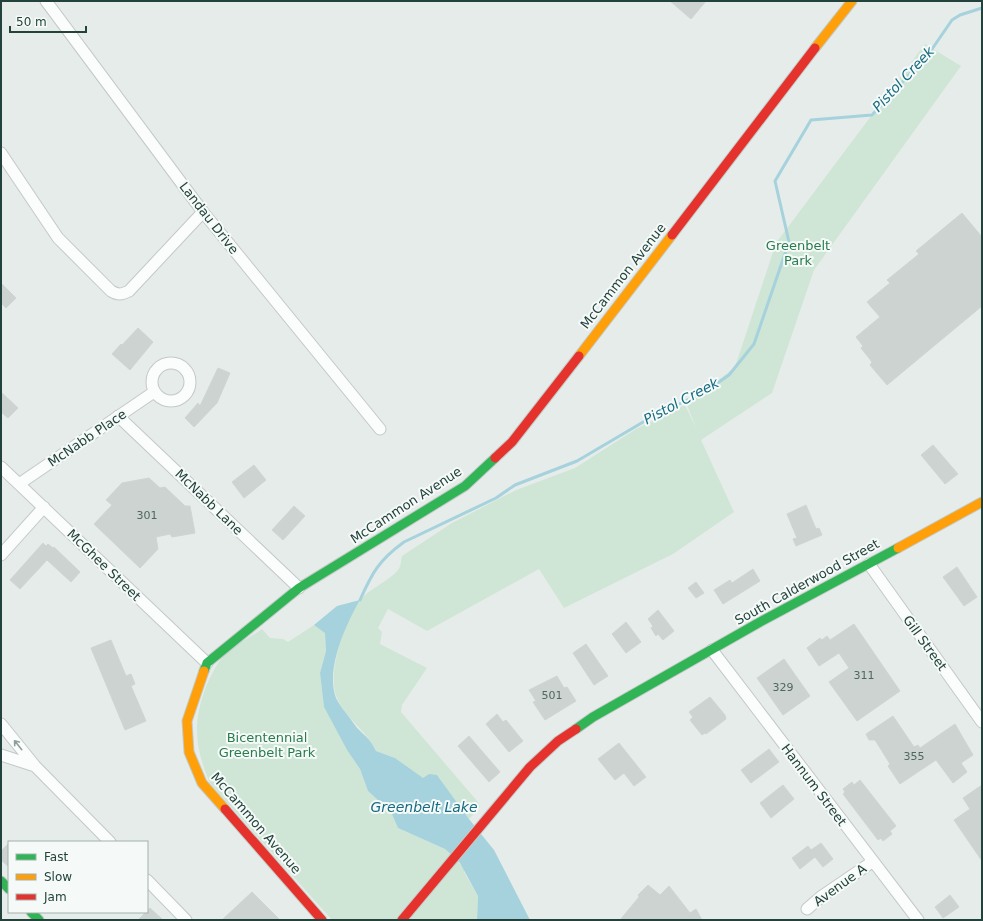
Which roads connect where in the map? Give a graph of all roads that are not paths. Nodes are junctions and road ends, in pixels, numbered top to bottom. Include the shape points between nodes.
1 (46, 1) edge
2 (852, 1) edge
3 (1, 153) edge
4 (203, 212) junction
5 (154, 392) dead end
6 (118, 416) junction
7 (380, 430) dead end
8 (1, 466) edge
9 (20, 484) junction
10 (982, 502) edge
11 (44, 507) junction
12 (1, 555) edge
13 (869, 564) junction
14 (299, 588) junction
15 (712, 650) junction
16 (207, 663) junction
17 (982, 722) edge
18 (1, 724) edge
19 (1, 755) edge
20 (35, 766) junction
21 (109, 841) edge
22 (872, 862) junction
23 (1, 881) edge
24 (148, 881) edge
25 (8, 889) edge
26 (807, 909) dead end
27 (186, 920) edge
28 (322, 920) edge
29 (402, 920) edge
30 (918, 920) edge

1 - 4 street, Landau Drive
2 - 14 street, McCammon Avenue via 512,442 465,486
3 - 4 street via 58,238 110,291 116,294 129,291
4 - 7 street, Landau Drive
5 - 6 street, McNabb Place
6 - 9 street, McNabb Place
6 - 14 street, McNabb Lane
8 - 9 street, McGhee Street
9 - 11 street, McGhee Street
10 - 13 street, South Calderwood Street
11 - 12 street
11 - 16 street, McGhee Street
13 - 15 street, South Calderwood Street
13 - 17 street, Gill Street
14 - 16 street, McCammon Avenue
15 - 22 street, Hannum Street
15 - 29 street, South Calderwood Street via 593,716 558,740 530,767
16 - 28 street, McCammon Avenue via 187,720 189,752 202,783
20 -> 18 street
19 - 20 street
20 - 21 street
22 - 26 street, Avenue A
22 - 30 street, Hannum Street
23 - 25 street
24 - 27 street

